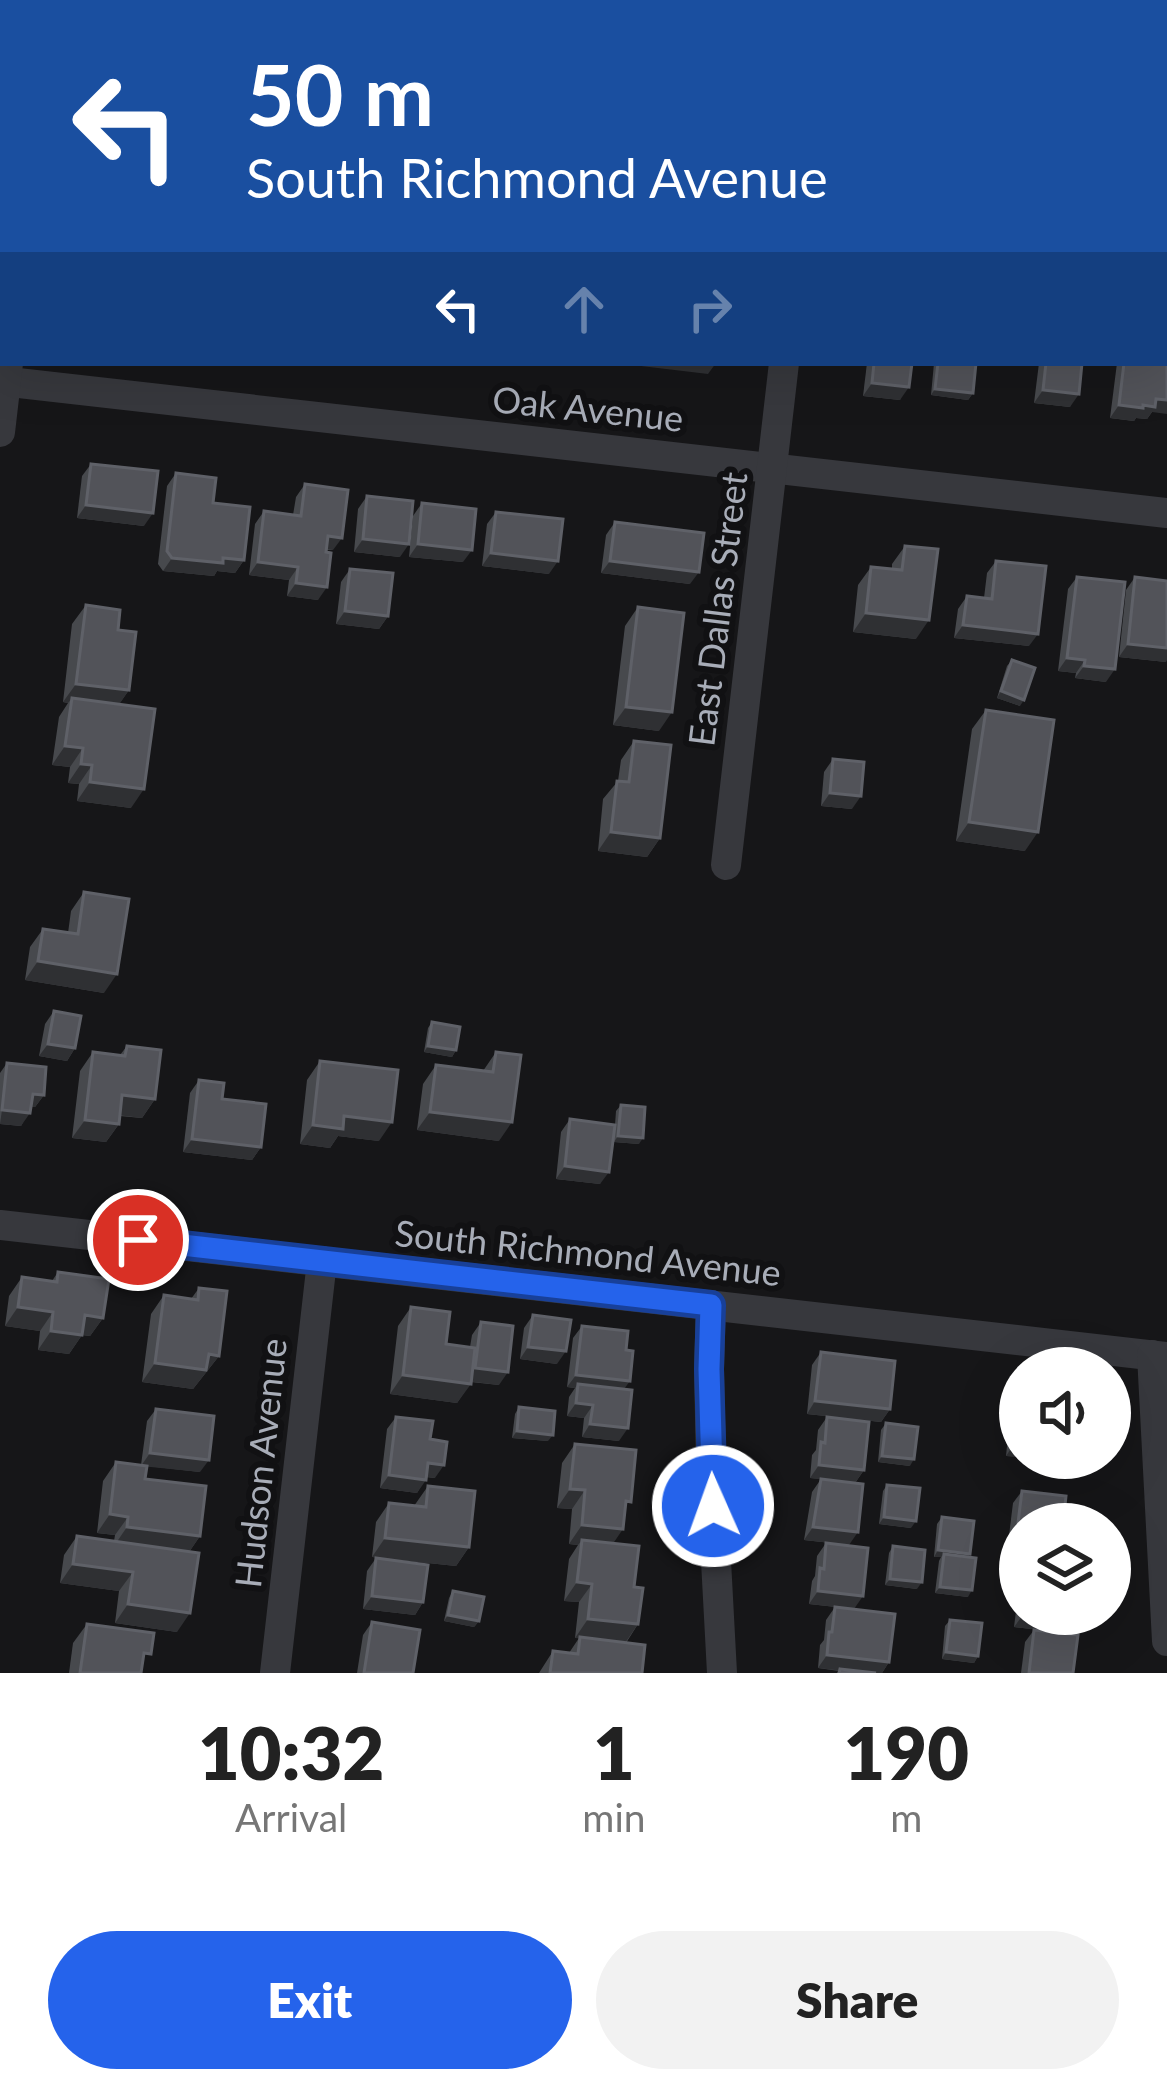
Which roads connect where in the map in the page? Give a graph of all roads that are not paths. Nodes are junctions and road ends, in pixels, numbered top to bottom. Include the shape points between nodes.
1 (784, 366) edge
2 (4, 376) edge
3 (0, 432) edge
4 (773, 469) junction
5 (1167, 513) edge
6 (726, 865) dead end
7 (0, 1225) edge
8 (322, 1261) junction
9 (711, 1305) junction
10 (1159, 1356) edge
11 (1167, 1641) edge
12 (275, 1673) edge
13 (722, 1673) edge

1 - 4 street, East Dallas Street
2 - 3 street
2 - 4 street, Oak Avenue
4 - 5 street, Oak Avenue
4 - 6 street, East Dallas Street
7 - 8 street, South Richmond Avenue
8 - 9 street, South Richmond Avenue
8 - 12 street, Hudson Avenue
9 - 10 street, South Richmond Avenue
9 - 13 street
10 - 11 street

